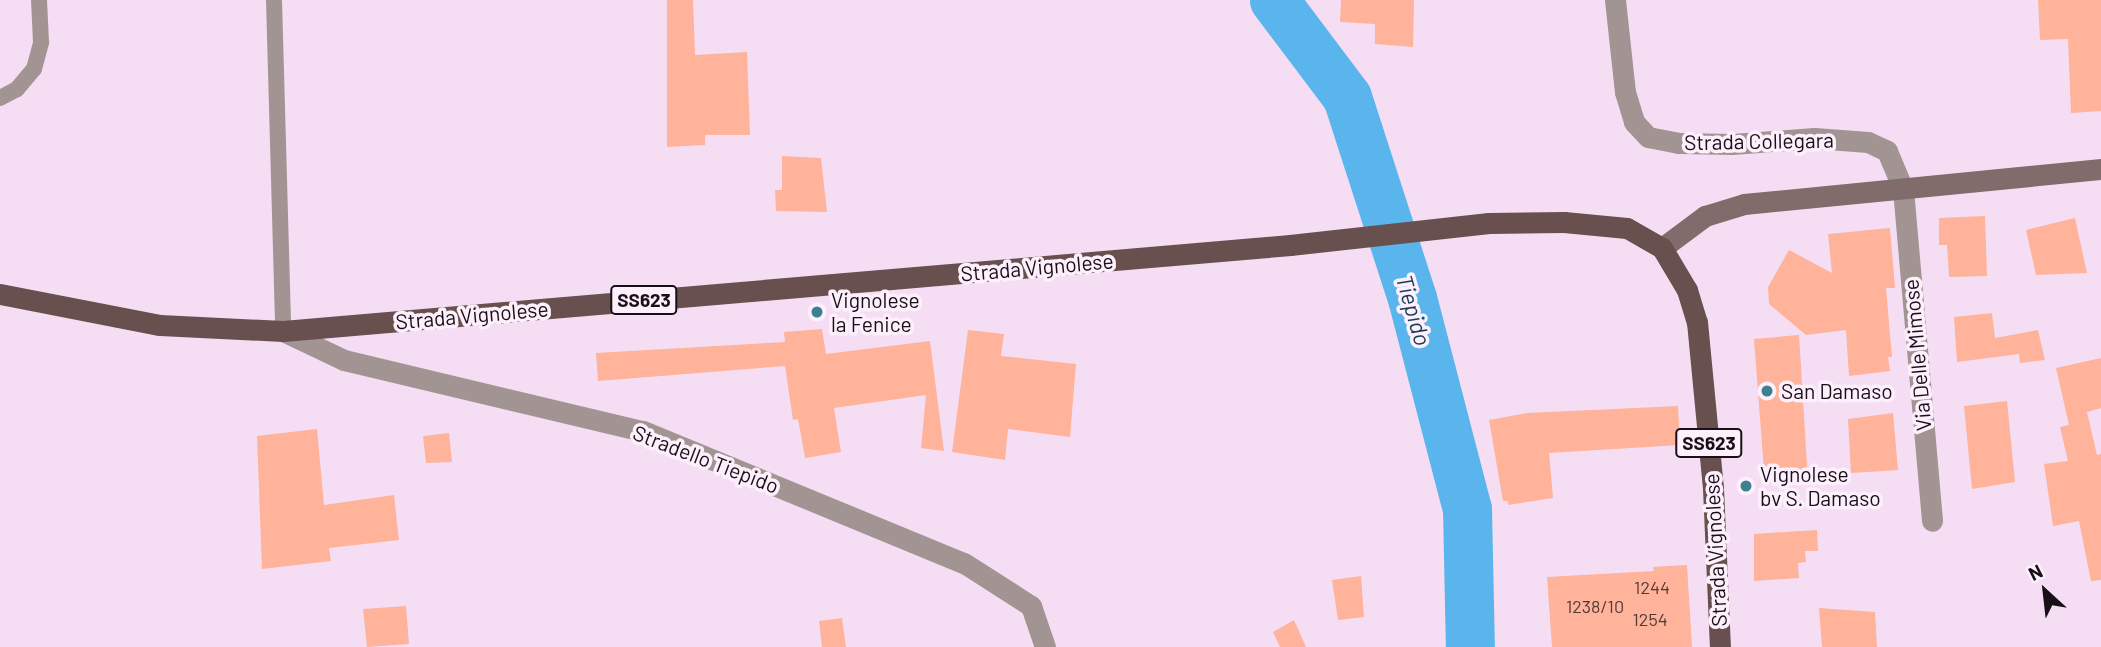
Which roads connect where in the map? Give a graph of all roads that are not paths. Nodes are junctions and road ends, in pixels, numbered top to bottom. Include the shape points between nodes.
1 (39, 0) edge
2 (274, 0) edge
3 (1615, 0) edge
4 (0, 98) edge
5 (2100, 172) edge
6 (1903, 189) junction
7 (1662, 248) junction
8 (0, 295) edge
9 (283, 331) junction
10 (1932, 522) dead end
11 (1045, 647) edge
12 (1720, 647) edge

1 - 4 lane via 41,42 34,69 17,89
2 - 9 lane
3 - 6 street, Strada Collegara via 1625,92 1634,122 1648,137 1679,143 1814,138 1867,142 1887,151
5 - 6 street
6 - 7 street via 1731,207 1705,216
6 - 10 street, Via Delle Mimose
7 - 9 main road, Strada Vignolese / SS623 via 1634,230 1602,223 1489,223 1290,245
7 - 12 main road, Strada Vignolese / SS623 via 1687,290 1702,358
8 - 9 main road, Strada Vignolese / SS623 via 160,325
9 - 11 street, Stradello Tiepido via 344,360 643,431 964,563 1031,606

